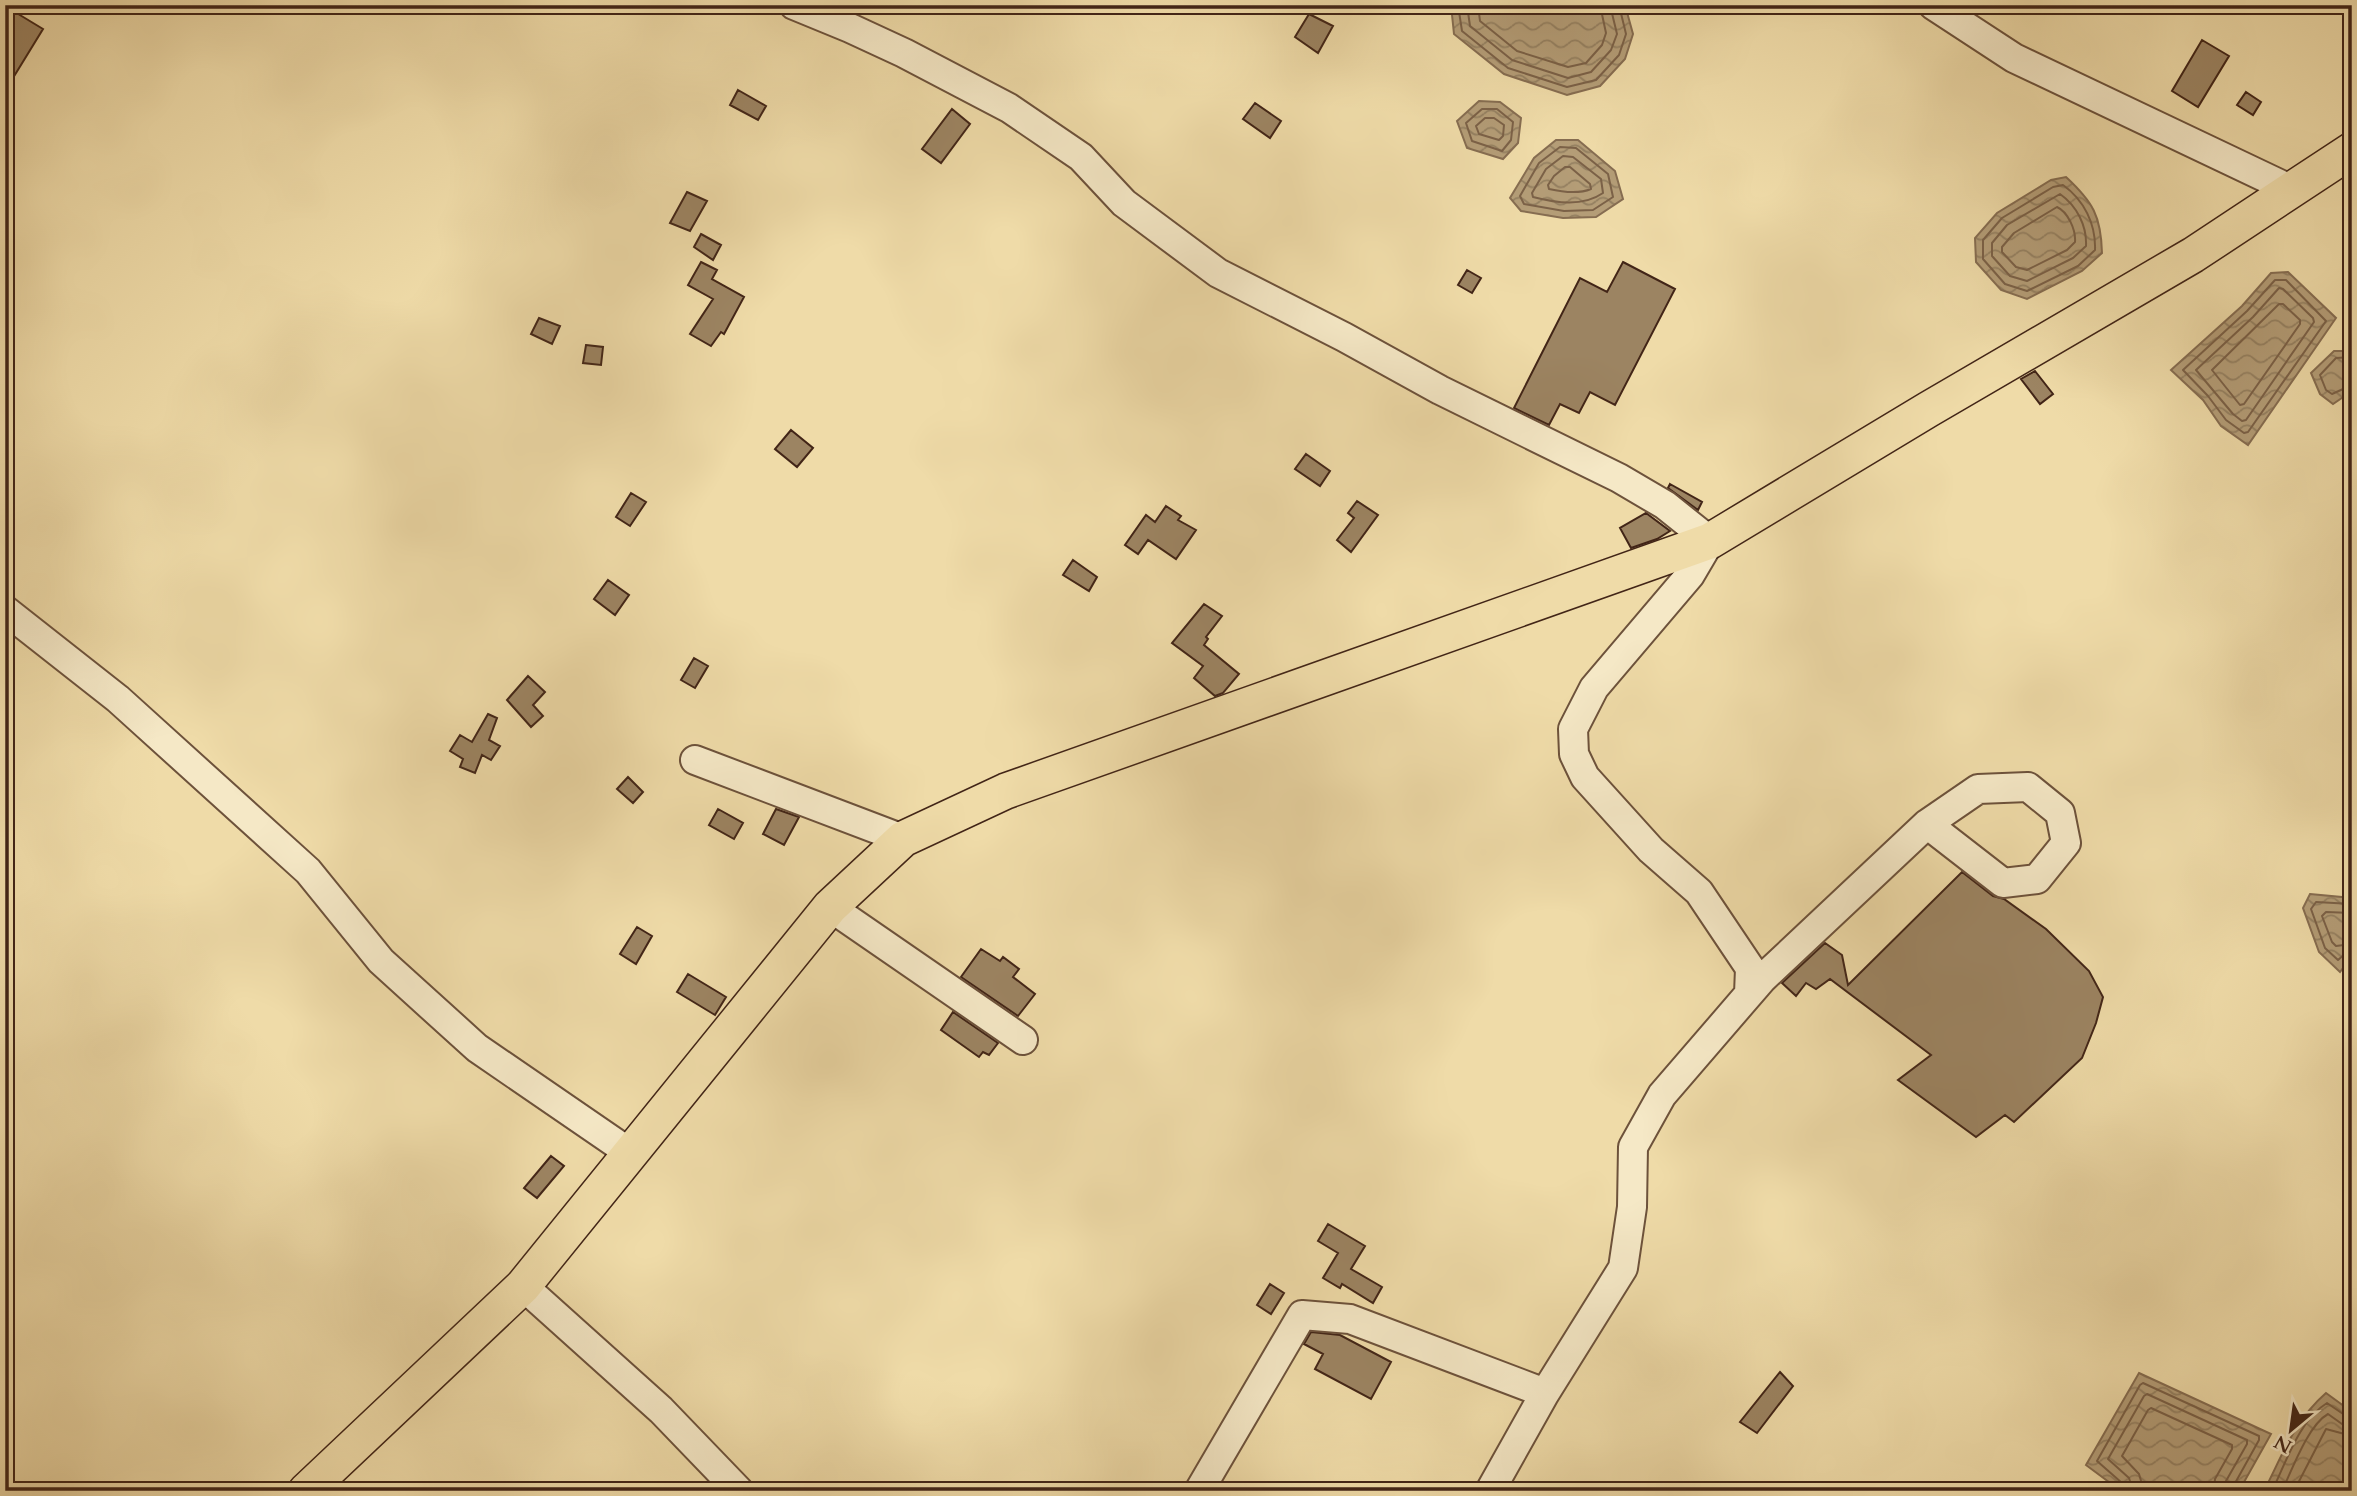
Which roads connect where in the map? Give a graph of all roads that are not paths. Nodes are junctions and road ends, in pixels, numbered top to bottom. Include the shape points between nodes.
1 (794, 5) edge
2 (1933, 5) edge
3 (2352, 150) edge
4 (2292, 190) junction
5 (1710, 541) junction
6 (5, 610) edge
7 (695, 760) dead end
8 (1927, 824) junction
9 (903, 839) junction
10 (830, 907) junction
11 (1749, 994) junction
12 (1023, 1040) dead end
13 (630, 1153) junction
14 (523, 1286) junction
15 (1545, 1393) junction
16 (306, 1491) edge
17 (739, 1491) edge
18 (1199, 1491) edge
19 (1490, 1491) edge

1 - 5 street via 904,53 1009,108 1082,157 1124,203 1218,273 1619,478 1665,505
2 - 4 street via 2014,58
3 - 4 main road
4 - 5 main road via 2193,255
5 - 9 main road via 1006,790
5 - 11 street via 1690,575 1594,688 1573,729 1574,754 1586,777 1632,829 1699,892 1751,968
6 - 13 street via 118,699 308,871 382,961 477,1048
7 - 9 street
8 - 8 street via 2003,883 2037,878 2066,843 2060,813 2028,787 1978,789
8 - 11 street
9 - 10 main road
10 - 12 street
10 - 13 main road
11 - 15 street via 1662,1095 1633,1147 1632,1207 1623,1268
13 - 14 main road
14 - 16 main road
14 - 17 street via 662,1410
15 - 18 street via 1349,1318 1302,1315
15 - 19 street

